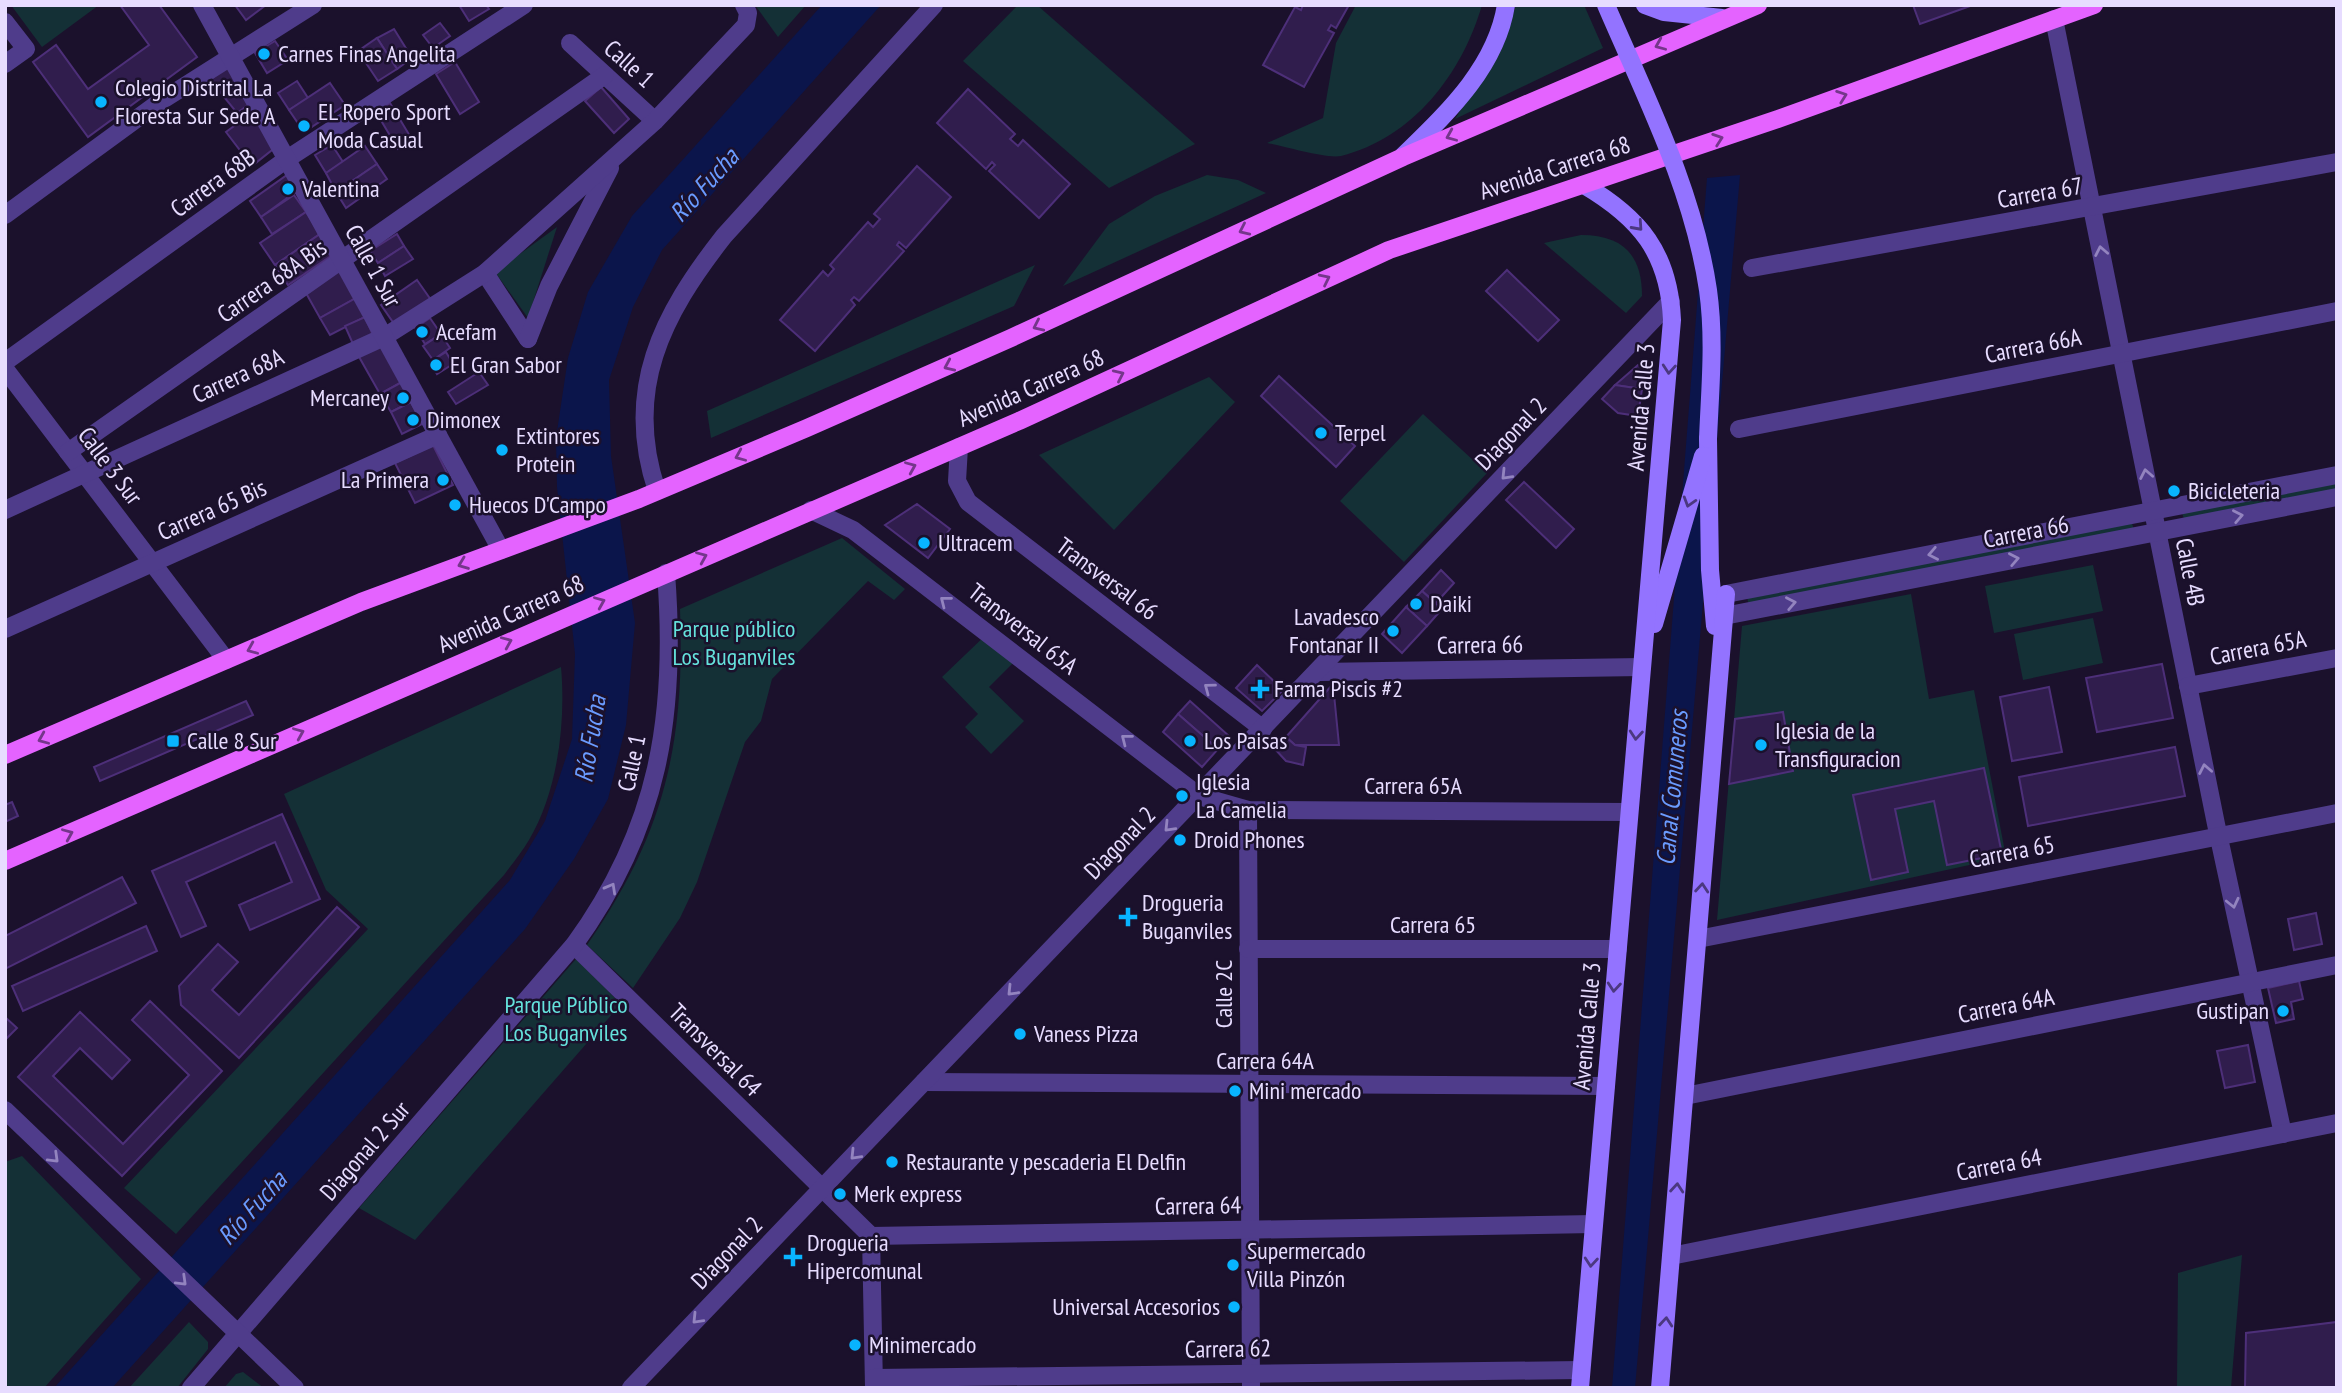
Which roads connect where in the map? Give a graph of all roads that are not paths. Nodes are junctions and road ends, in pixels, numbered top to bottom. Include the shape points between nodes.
1 (202, 5) edge
2 (313, 5) edge
3 (524, 5) edge
4 (744, 5) edge
5 (934, 5) edge
6 (1506, 5) edge
7 (1606, 5) edge
8 (1645, 5) edge
9 (1758, 5) edge
10 (2094, 5) edge
11 (1722, 18) junction
12 (2054, 19) junction
13 (5, 22) edge
14 (569, 43) dead end
15 (231, 58) junction
16 (5, 64) edge
17 (605, 75) junction
18 (655, 121) junction
19 (1403, 157) junction
20 (287, 159) junction
21 (613, 161) junction
22 (2337, 162) edge
23 (1584, 185) junction
24 (2092, 208) junction
25 (5, 215) edge
26 (343, 262) junction
27 (1752, 268) dead end
28 (485, 273) junction
29 (1671, 301) junction
30 (2337, 311) edge
31 (384, 337) junction
32 (2121, 354) junction
33 (5, 362) edge
34 (5, 369) edge
35 (1739, 429) dead end
36 (438, 435) junction
37 (1708, 439) junction
38 (959, 447) junction
39 (68, 452) junction
40 (85, 474) junction
41 (2337, 475) edge
42 (657, 491) junction
43 (2337, 497) edge
44 (5, 510) edge
45 (811, 510) junction
46 (2153, 511) junction
47 (2157, 532) junction
48 (501, 550) junction
49 (152, 563) junction
50 (666, 573) junction
51 (1726, 594) joint
52 (1724, 616) junction
53 (5, 629) edge
54 (2337, 658) edge
55 (226, 660) junction
56 (1642, 667) junction
57 (1319, 672) junction
58 (1719, 678) junction
59 (2188, 686) junction
60 (1263, 729) junction
61 (5, 755) edge
62 (1199, 796) junction
63 (1248, 810) junction
64 (1629, 811) junction
65 (2337, 813) edge
66 (2218, 836) junction
67 (5, 861) edge
68 (1698, 939) junction
69 (574, 946) junction
70 (1248, 949) junction
71 (1618, 949) junction
72 (2337, 965) edge
73 (2251, 982) junction
74 (924, 1082) junction
75 (1249, 1085) junction
76 (1606, 1086) junction
77 (1685, 1096) junction
78 (5, 1110) edge
79 (2337, 1123) edge
80 (2283, 1134) junction
81 (822, 1189) junction
82 (1594, 1224) junction
83 (1250, 1230) junction
84 (871, 1236) junction
85 (1671, 1256) junction
86 (236, 1334) junction
87 (1581, 1379) edge
88 (1251, 1381) edge
89 (874, 1383) edge
90 (191, 1388) edge
91 (295, 1388) edge
92 (631, 1388) edge
93 (1660, 1388) edge

1 - 15 street, Calle 1 Sur
2 - 15 street
3 - 20 street, Carrera 68B
4 - 18 street via 746,25
5 - 42 street via 696,272 666,325 643,401 644,444
6 - 19 main road via 1497,37 1475,77
7 - 37 main road, Avenida Calle 3, bridge via 1664,139 1697,236 1708,290 1712,347
8 - 11 main road via 1664,12
9 - 11 main road
10 - 12 main road, Avenida Carrera 68
11 -> 19 main road
23 -> 12 main road, Avenida Carrera 68
12 - 24 street, Calle 4B
13 - 16 street via 26,49
14 - 17 street, Calle 1
15 - 20 street, Calle 1 Sur
15 - 25 street via 161,101
17 - 18 street, Calle 1
17 - 26 street, Carrera 68A Bis
18 - 21 street
19 -> 42 main road via 1011,338
20 - 26 street, Calle 1 Sur
20 - 33 street, Carrera 68B
21 - 28 street, Carrera 68A
21 - 28 street via 549,286 528,339
22 - 24 street, Carrera 67
23 -> 29 main road, Avenida Calle 3 via 1622,210 1646,235 1663,266
38 -> 23 main road, Avenida Carrera 68 via 1389,250
24 - 27 street, Carrera 67
32 -> 24 street, Calle 4B
26 - 31 street, Calle 1 Sur
26 - 39 street, Carrera 68A Bis
28 - 31 street, Carrera 68A
29 -> 56 main road, Avenida Calle 3 via 1672,339
29 -> 57 street, Diagonal 2
30 - 32 street, Carrera 66A
31 - 36 street, Calle 1 Sur
31 - 40 street, Carrera 68A
32 - 35 street, Carrera 66A
46 -> 32 street, Calle 4B
34 - 39 street, Calle 3 Sur
36 - 48 street, Calle 1 Sur
36 - 49 street, Carrera 65 Bis
37 -> 56 main road, Avenida Calle 3
37 - 58 main road, Avenida Calle 3 via 1710,570
45 -> 38 main road, Avenida Carrera 68
60 -> 38 street, Transversal 66 via 968,502 957,481
39 - 40 street, Calle 3 Sur
40 - 44 street, Carrera 68A
40 - 49 street, Calle 3 Sur
41 - 46 street, Carrera 66
42 - 48 main road
47 -> 43 street, Carrera 66
50 -> 45 main road, Avenida Carrera 68
62 -> 45 street, Transversal 65A via 853,530
46 - 47 street, Calle 4B
46 -> 51 street, Carrera 66
52 -> 47 street, Carrera 66
47 - 59 street, Calle 4B
48 -> 55 main road via 360,602
49 - 53 street, Carrera 65 Bis
49 - 55 street, Calle 3 Sur
67 -> 50 main road, Avenida Carrera 68
69 -> 50 street, Calle 1 via 617,878 638,834 658,772 670,669
51 - 52 main road, Avenida Calle 3
52 - 58 main road, Avenida Calle 3
54 - 59 street, Carrera 65A
55 -> 61 main road
56 - 57 street, Carrera 66
56 -> 64 main road, Avenida Calle 3
57 - 60 street, Diagonal 2
68 -> 58 main road, Avenida Calle 3
66 -> 59 street, Calle 4B
60 - 62 street, Diagonal 2
62 - 63 street, Carrera 65A
62 -> 74 street, Diagonal 2
63 - 64 street, Carrera 65A
63 - 70 street, Calle 2C
64 - 71 main road, Avenida Calle 3
65 - 66 street, Carrera 65
66 - 68 street, Carrera 65
66 -> 73 street, Calle 4B
68 - 77 main road, Avenida Calle 3
69 - 81 street, Transversal 64
69 - 86 street, Diagonal 2 Sur
70 - 71 street, Carrera 65
70 - 75 street, Calle 2C
71 -> 76 main road, Avenida Calle 3
72 - 73 street, Carrera 64A
73 - 77 street, Carrera 64A
73 - 80 street, Calle 4B
74 - 75 street, Carrera 64A
74 -> 81 street, Diagonal 2
75 - 76 street, Carrera 64A
75 - 83 street, Calle 2C
76 - 82 main road, Avenida Calle 3
85 -> 77 main road, Avenida Calle 3
78 -> 86 street
79 - 80 street, Carrera 64
80 - 85 street, Carrera 64
81 - 84 street
81 -> 92 street, Diagonal 2
82 - 83 street, Carrera 64
82 -> 87 main road, Avenida Calle 3
83 - 84 street, Carrera 64
83 - 88 street, Calle 2C
84 - 89 street
93 -> 85 main road, Avenida Calle 3
86 - 90 street, Diagonal 2 Sur
86 - 91 street
87 - 88 street, Carrera 62
88 - 89 street, Carrera 62

